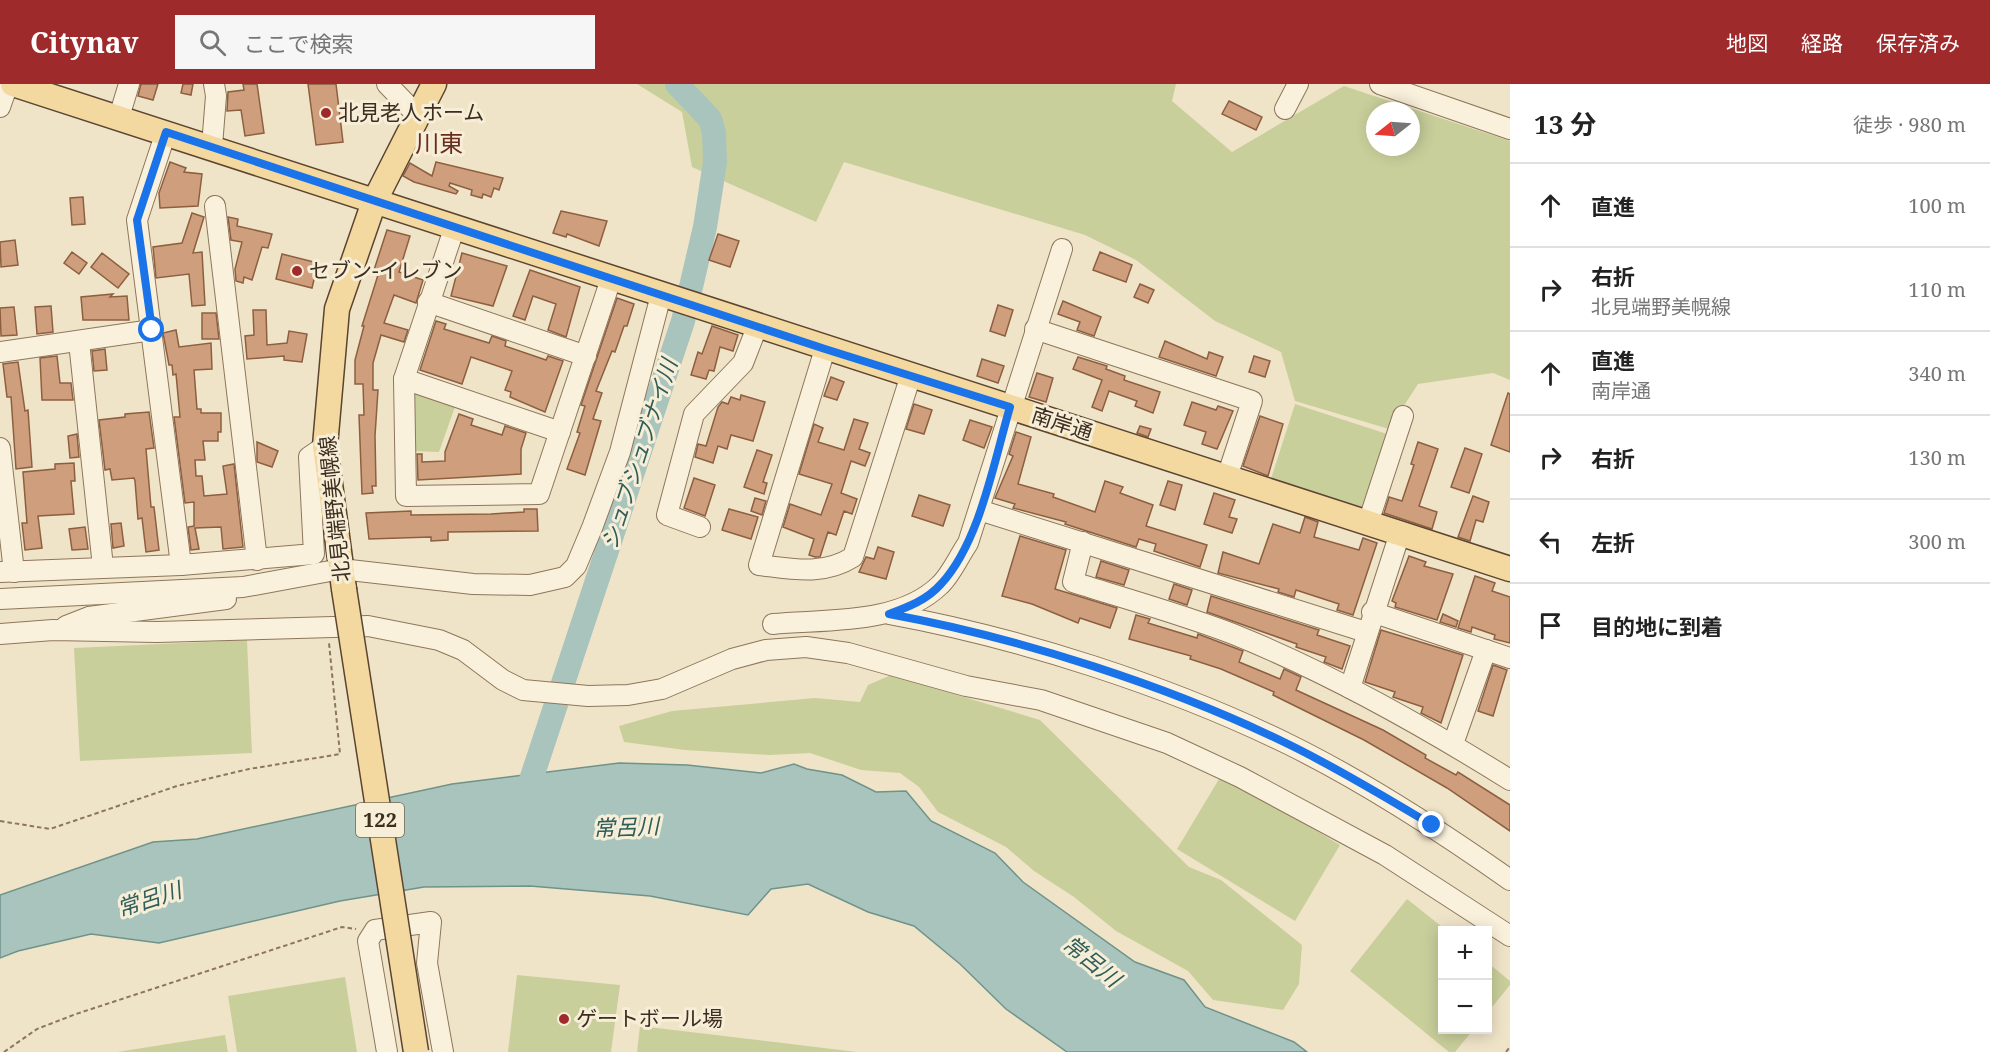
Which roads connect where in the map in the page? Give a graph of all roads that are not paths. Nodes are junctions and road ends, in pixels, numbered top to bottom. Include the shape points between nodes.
1 (8, 84) edge
2 (13, 84) edge
3 (129, 84) edge
4 (214, 84) edge
5 (387, 84) edge
6 (434, 84) edge
7 (1298, 84) edge
8 (1380, 84) edge
9 (44, 89) edge
10 (0, 107) edge
11 (1284, 110) dead end
12 (417, 115) junction
13 (119, 117) junction
14 (1510, 129) edge
15 (166, 132) junction
16 (212, 146) junction
17 (374, 202) junction
18 (215, 206) dead end
19 (455, 226) junction
20 (1062, 249) dead end
21 (611, 279) junction
22 (666, 297) junction
23 (428, 302) junction
24 (757, 327) junction
25 (1035, 329) junction
26 (152, 330) junction
27 (79, 342) junction
28 (825, 349) junction
29 (0, 352) edge
30 (586, 356) junction
31 (911, 375) junction
32 (404, 379) junction
33 (1010, 407) junction
34 (1403, 416) dead end
35 (560, 432) junction
36 (325, 446) junction
37 (0, 448) edge
38 (1227, 477) junction
39 (979, 510) junction
40 (1368, 523) junction
41 (700, 527) dead end
42 (1400, 533) junction
43 (1083, 542) junction
44 (257, 560) junction
45 (181, 565) junction
46 (103, 567) junction
47 (1510, 569) edge
48 (7, 572) edge
49 (342, 579) junction
50 (243, 587) junction
51 (38, 598) junction
52 (0, 599) edge
53 (0, 612) edge
54 (1372, 612) junction
55 (889, 614) junction
56 (773, 624) dead end
57 (53, 630) junction
58 (1366, 632) junction
59 (0, 634) edge
60 (1486, 650) junction
61 (1510, 658) edge
62 (1350, 688) junction
63 (1453, 744) junction
64 (1510, 780) edge
65 (1510, 880) edge
66 (1510, 936) edge
67 (387, 1052) edge
68 (416, 1052) edge
69 (442, 1052) edge

1 - 10 street
2 - 9 main road
3 - 13 street
4 - 16 street
5 - 12 street
6 - 12 main road, 北見端野美幌線
7 - 11 street
8 - 14 street
9 - 13 main road
12 - 17 main road, 北見端野美幌線
13 - 15 main road
15 - 16 main road
15 - 26 street via 137,220
16 - 17 main road
17 - 19 main road, 南岸通
17 - 36 main road, 北見端野美幌線 / 122 via 337,309
18 - 44 street
19 - 21 main road, 南岸通
19 - 23 street
20 - 25 street
21 - 22 main road, 南岸通
21 - 30 street
22 - 24 main road, 南岸通
22 - 49 street via 620,452 576,566 566,577 530,585
23 - 30 street
23 - 32 street
24 - 28 main road, 南岸通
24 - 41 street via 743,363 694,414 667,515
25 - 33 street
25 - 38 street via 1252,401
26 - 27 street
26 - 45 street
27 - 29 street
27 - 46 street
28 - 31 main road, 南岸通
28 - 31 street via 759,565 802,570 837,567 853,557
30 - 35 street
31 - 33 main road, 南岸通
32 - 35 street
32 - 35 street via 405,496 539,494
33 - 38 main road, 南岸通
33 - 39 street
34 - 40 street
36 - 44 street via 309,458 314,554
36 - 49 main road, 北見端野美幌線 / 122
37 - 48 street
38 - 40 main road, 南岸通
39 - 43 street
39 - 55 street via 968,543 942,584 918,603
40 - 42 main road, 南岸通
42 - 47 main road, 南岸通
42 - 54 street
43 - 58 street
43 - 62 street via 1073,582 1232,634
44 - 45 street
45 - 46 street
46 - 48 street
49 - 50 street
49 - 68 main road, 北見端野美幌線 / 122, bridge
50 - 51 street
50 - 57 street via 225,599 89,617
51 - 52 street
51 - 53 street via 23,608
54 - 58 street
54 - 60 street
55 - 56 street
55 - 65 street via 943,624 1049,654 1223,715 1352,778 1432,825
57 - 59 street
57 - 66 street via 157,632 368,626 439,640 523,690 588,696 662,689 732,658 766,650 806,647 848,653 966,686 1041,700 1167,742 1385,855
58 - 62 street
60 - 61 street
60 - 63 street
62 - 63 street
63 - 64 street
67 - 69 street via 368,941 375,930 431,922 428,963

